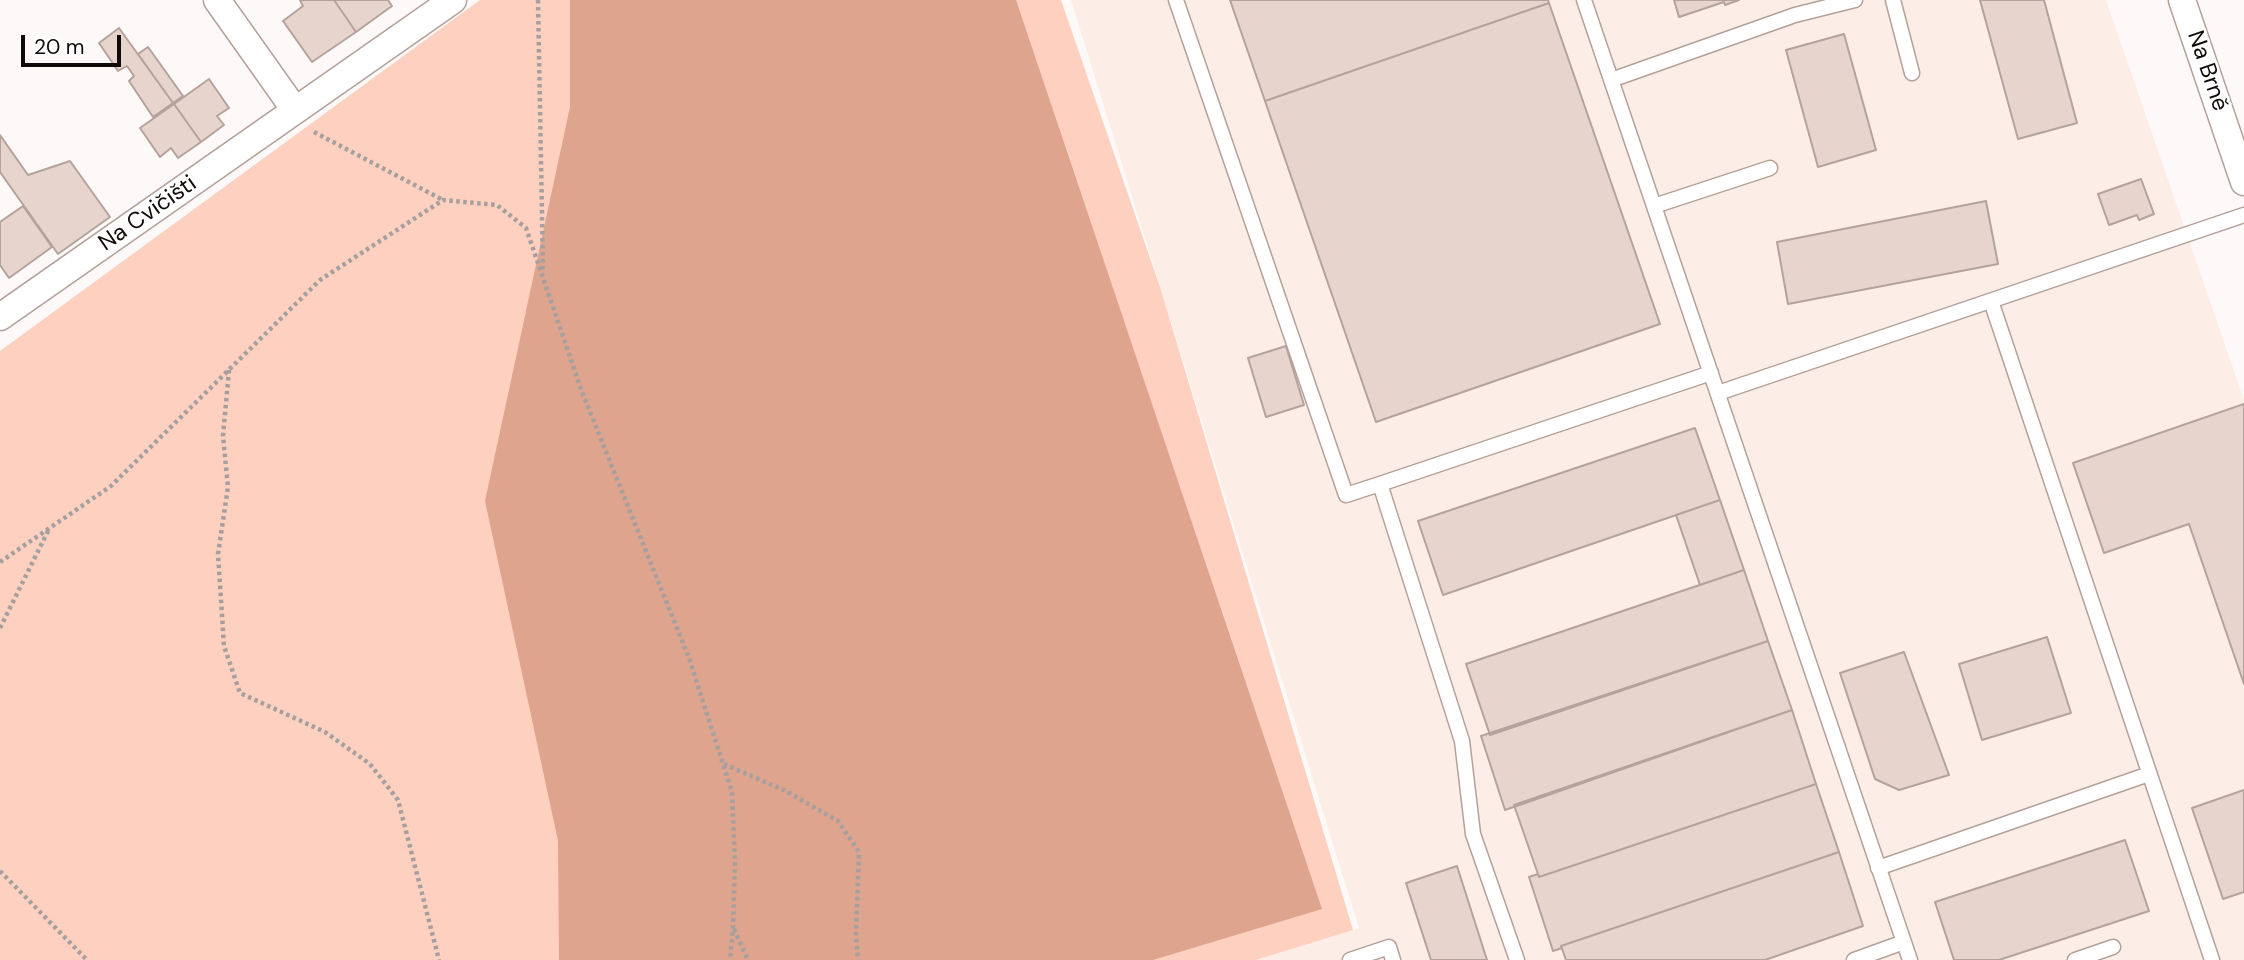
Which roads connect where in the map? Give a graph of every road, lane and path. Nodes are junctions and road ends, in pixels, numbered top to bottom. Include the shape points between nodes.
1 (217, 0) edge
2 (453, 0) edge
3 (538, 0) edge
4 (1176, 0) edge
5 (1584, 0) edge
6 (1855, 0) edge
7 (1893, 0) edge
8 (2182, 0) edge
9 (1912, 73) dead end
10 (1611, 80) junction
11 (290, 114) junction
12 (2236, 131) edge
13 (1770, 168) dead end
14 (2244, 182) edge
15 (443, 200) junction
16 (1654, 206) junction
17 (2244, 215) edge
18 (543, 274) junction
19 (1991, 301) junction
20 (0, 317) edge
21 (230, 369) junction
22 (1711, 373) junction
23 (1718, 393) junction
24 (1380, 484) junction
25 (49, 528) junction
26 (0, 562) edge
27 (0, 628) edge
28 (723, 764) junction
29 (2149, 774) junction
30 (1878, 868) junction
31 (0, 871) edge
32 (733, 928) junction
33 (1904, 942) junction
34 (2113, 947) dead end
35 (87, 960) edge
36 (439, 960) edge
37 (730, 960) edge
38 (748, 960) edge
39 (858, 960) edge
40 (1350, 960) edge
41 (1393, 960) edge
42 (1517, 960) edge
43 (1854, 960) edge
44 (1910, 960) edge
45 (2075, 960) edge
46 (2212, 960) edge

1 - 11 street
2 - 11 street, Na Cvičišti
3 - 18 path
4 - 24 lane via 1346,495
5 - 10 lane
6 - 10 lane via 1795,15
7 - 9 lane
8 - 12 street, Na Brně
10 - 16 lane
11 - 15 path
11 - 20 street, Na Cvičišti
12 - 14 street, Na Brně
13 - 16 lane
15 - 18 path via 497,205 526,228
15 - 21 path via 320,280
16 - 22 lane
17 - 19 lane
18 - 28 path via 582,392 689,658
19 - 23 lane
19 - 29 lane
21 - 25 path via 111,486
21 - 36 path via 223,436 228,487 219,554 224,646 240,693 325,732 370,764 398,800
22 - 23 lane
22 - 24 lane
23 - 30 lane
24 - 42 lane via 1462,741 1473,834
25 - 26 path
25 - 27 path
28 - 32 path via 732,792
28 - 39 path via 786,790 838,821 859,852
29 - 30 lane
29 - 46 lane
30 - 33 lane
31 - 35 path
32 - 37 path
32 - 38 path
33 - 43 lane
33 - 44 lane
34 - 45 lane
40 - 41 lane via 1389,947

